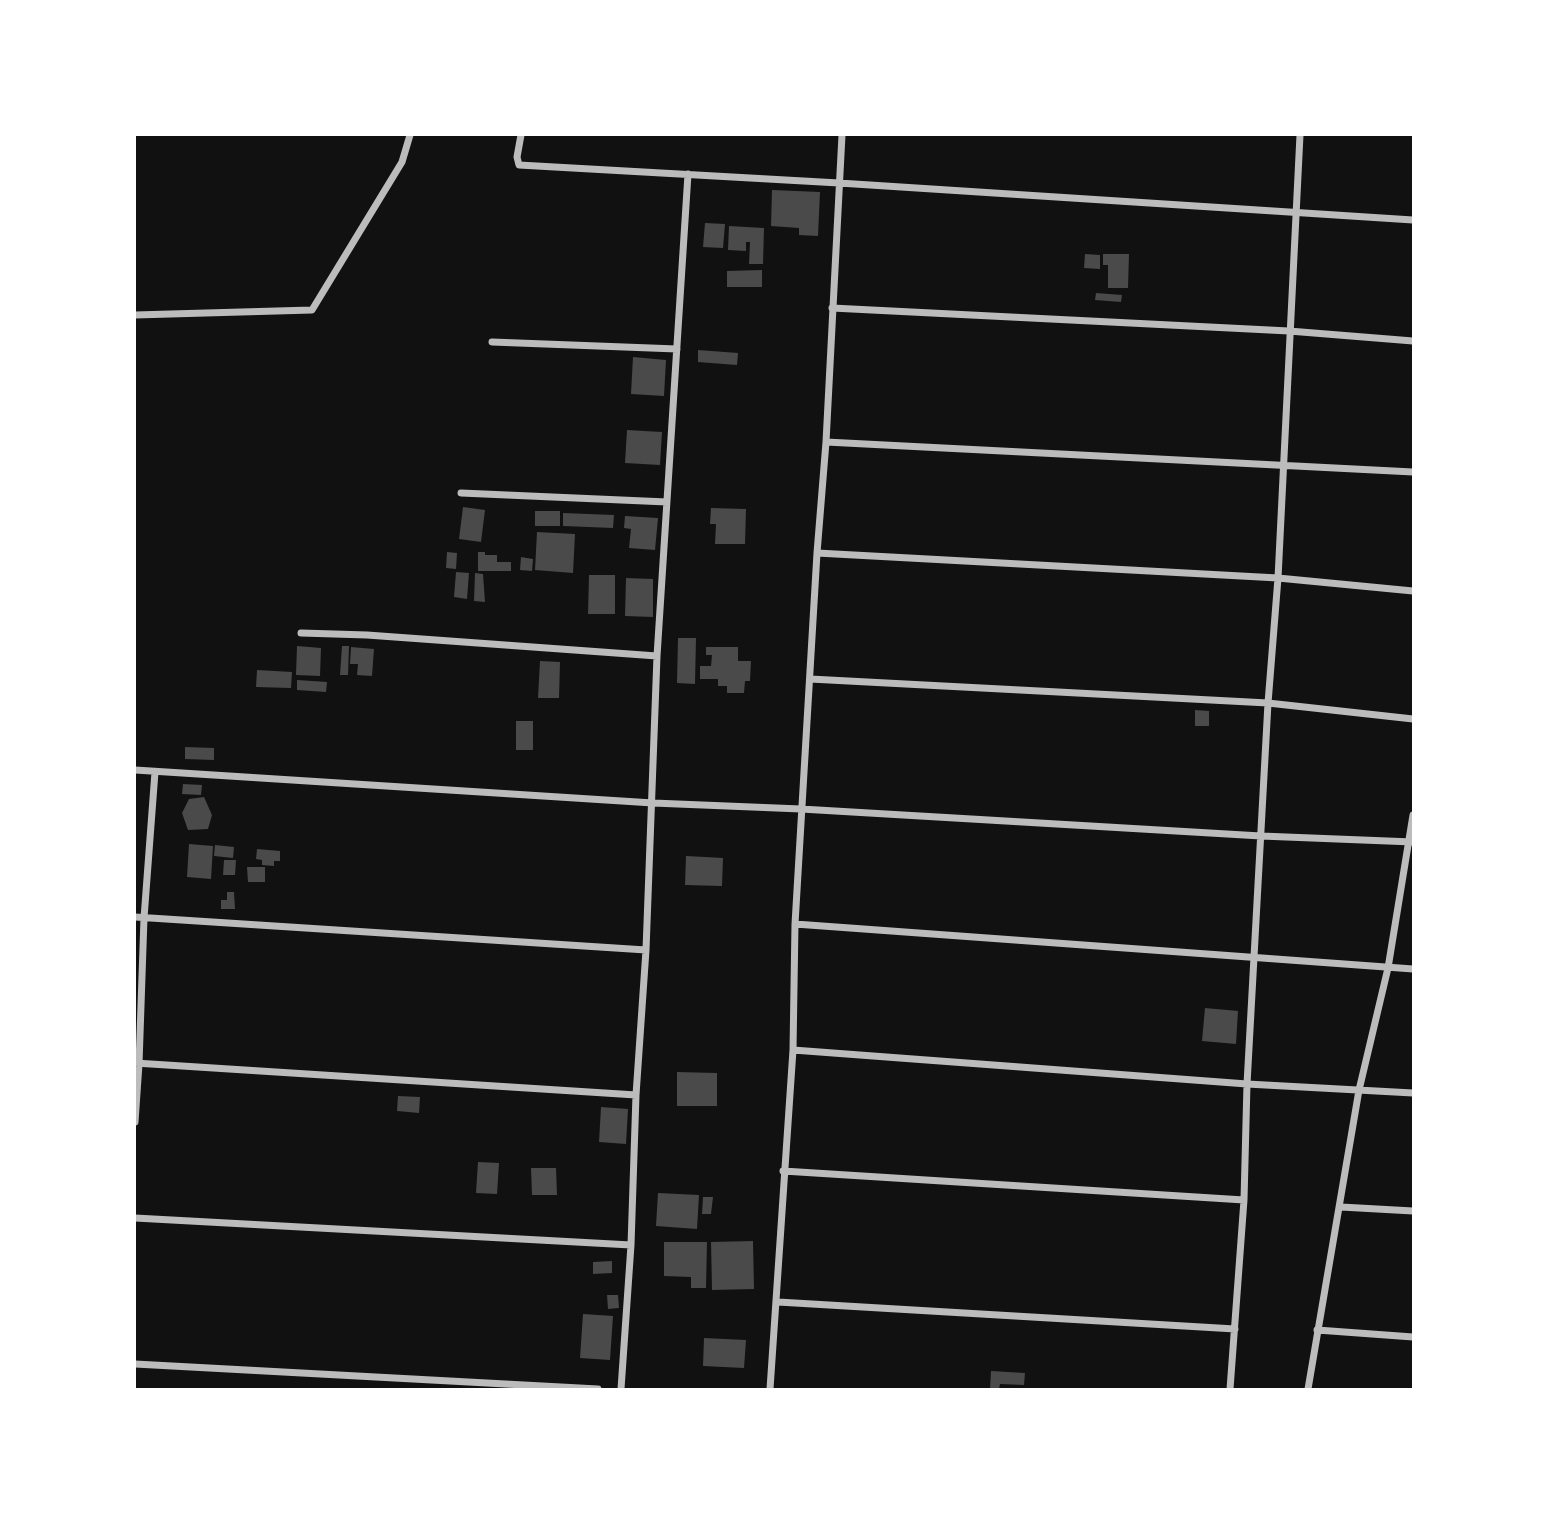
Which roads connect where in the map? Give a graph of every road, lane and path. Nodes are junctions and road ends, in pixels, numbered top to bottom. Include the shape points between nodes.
1 (410, 135) edge
2 (521, 135) edge
3 (842, 135) edge
4 (1300, 135) edge
5 (688, 174) junction
6 (839, 183) junction
7 (1295, 212) junction
8 (1413, 220) edge
9 (832, 308) junction
10 (135, 315) edge
11 (1289, 331) junction
12 (492, 341) dead end
13 (1413, 341) edge
14 (677, 349) junction
15 (826, 442) junction
16 (1283, 465) junction
17 (1413, 472) edge
18 (461, 492) dead end
19 (667, 502) junction
20 (817, 553) junction
21 (1278, 578) junction
22 (1413, 592) edge
23 (301, 634) dead end
24 (657, 656) junction
25 (810, 678) junction
26 (1268, 703) junction
27 (1413, 719) edge
28 (135, 770) edge
29 (155, 772) junction
30 (653, 803) junction
31 (802, 809) junction
32 (1413, 815) edge
33 (1261, 836) junction
34 (1411, 842) edge
35 (135, 917) edge
36 (144, 918) junction
37 (795, 924) junction
38 (646, 950) junction
39 (1254, 956) junction
40 (1388, 968) junction
41 (1413, 969) edge
42 (793, 1050) junction
43 (137, 1063) edge
44 (1247, 1084) junction
45 (1359, 1090) junction
46 (1413, 1093) edge
47 (636, 1095) junction
48 (135, 1122) edge
49 (783, 1171) junction
50 (1244, 1200) junction
51 (1341, 1207) junction
52 (1413, 1211) edge
53 (135, 1218) edge
54 (631, 1245) junction
55 (778, 1302) junction
56 (1235, 1329) junction
57 (1317, 1330) junction
58 (1413, 1337) edge
59 (135, 1364) edge
60 (598, 1389) edge
61 (621, 1389) edge
62 (771, 1389) edge
63 (1230, 1389) edge
64 (1308, 1389) edge

1 - 10 street via 401,162 312,310
2 - 5 street via 519,165
3 - 6 street
4 - 7 street
5 - 6 street
5 - 14 street
6 - 7 street
6 - 9 street
7 - 8 street
7 - 11 street
9 - 11 street
9 - 15 street
11 - 13 street
11 - 16 street
12 - 14 street
14 - 19 street
15 - 16 street
15 - 20 street
16 - 17 street
16 - 21 street
18 - 19 street
19 - 24 street
20 - 21 street
20 - 25 street
21 - 22 street
21 - 26 street
23 - 24 street
24 - 30 street
25 - 26 street
25 - 31 street
26 - 27 street
26 - 33 street
28 - 29 street
29 - 30 street
29 - 36 street
30 - 31 street
30 - 38 street
31 - 33 street
31 - 37 street
32 - 34 street
33 - 34 street
33 - 39 street
34 - 40 street
35 - 36 street
36 - 38 street
36 - 43 street
37 - 39 street
37 - 42 street
38 - 47 street
39 - 40 street
39 - 44 street
40 - 41 street
40 - 45 street
42 - 44 street
42 - 49 street
43 - 47 street
43 - 48 street
44 - 45 street
44 - 50 street
45 - 46 street
45 - 51 street
47 - 54 street
49 - 50 street
49 - 55 street
50 - 56 street
51 - 52 street
51 - 57 street
53 - 54 street
54 - 61 street
55 - 56 street
55 - 62 street
56 - 63 street
57 - 58 street
57 - 64 street
59 - 60 street

